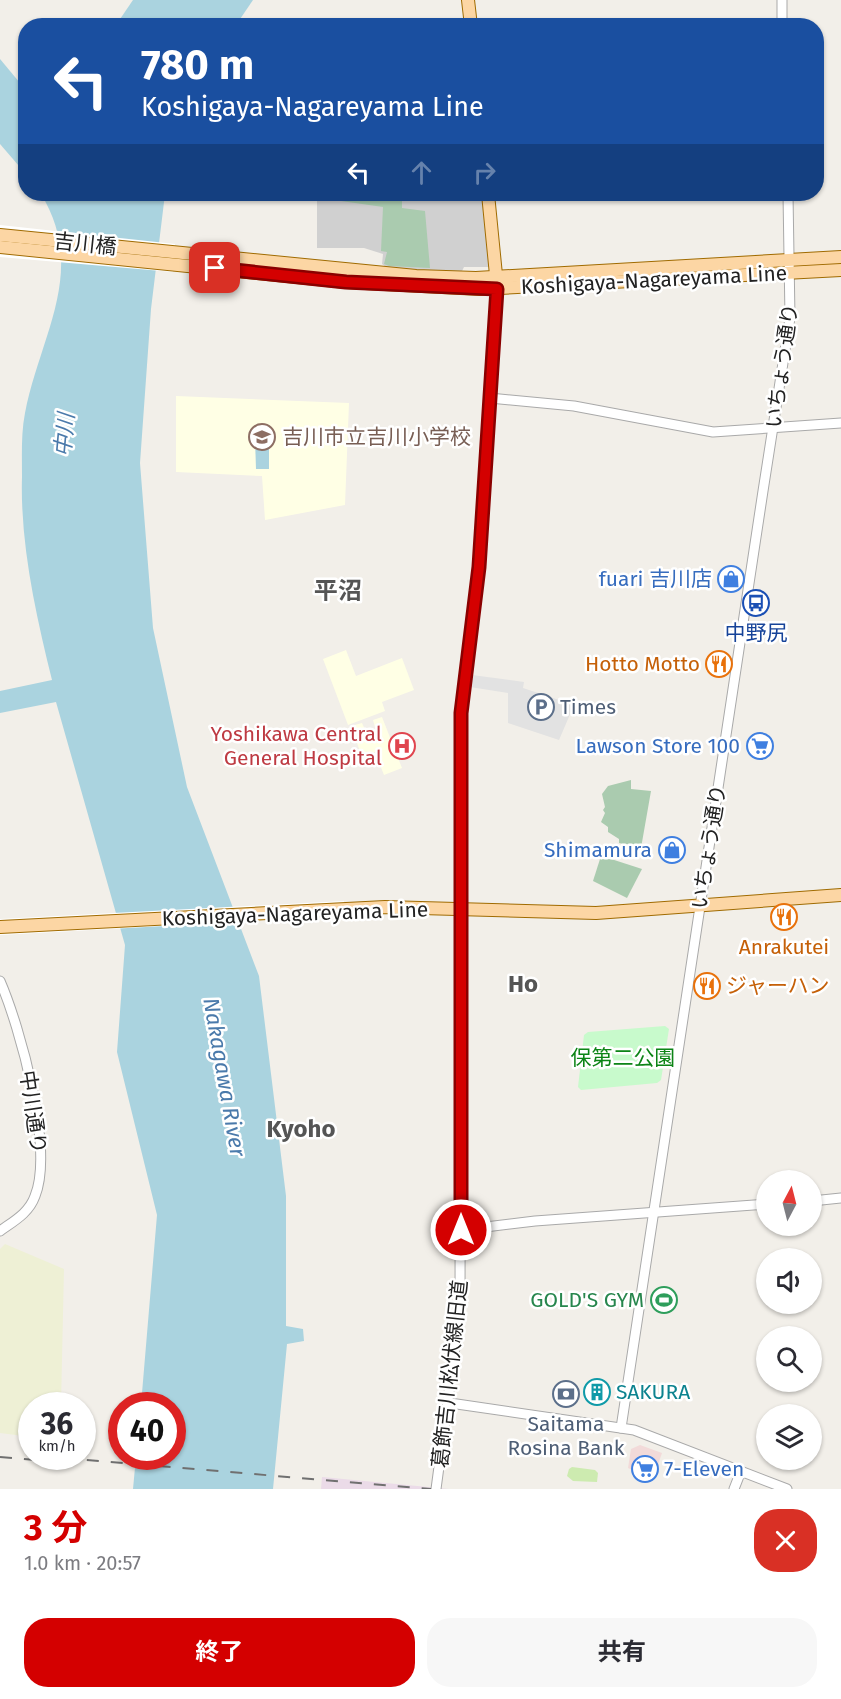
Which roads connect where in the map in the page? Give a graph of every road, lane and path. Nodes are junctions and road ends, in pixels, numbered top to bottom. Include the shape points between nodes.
1 (468, 0) edge
2 (782, 0) edge
3 (470, 18) edge
4 (782, 18) edge
5 (489, 201) edge
6 (788, 201) edge
7 (0, 235) edge
8 (0, 247) edge
9 (841, 257) edge
10 (170, 258) junction
11 (791, 266) junction
12 (841, 270) edge
13 (497, 283) junction
14 (490, 398) junction
15 (841, 423) edge
16 (774, 429) junction
17 (841, 895) edge
18 (700, 906) junction
19 (460, 910) junction
20 (0, 927) edge
21 (0, 981) edge
22 (841, 1198) edge
23 (822, 1200) edge
24 (756, 1205) edge
25 (653, 1212) junction
26 (461, 1230) junction
27 (0, 1231) edge
28 (450, 1403) junction
29 (621, 1428) junction
30 (741, 1471) junction
31 (436, 1489) edge
32 (734, 1489) edge
33 (787, 1489) edge

1 - 3 main road
2 - 4 street
5 - 13 main road
6 - 11 street, いちょう通り
7 - 10 main road, 吉川橋
8 - 10 main road, Koshigaya-Nagareyama Line
9 - 11 main road, Koshigaya-Nagareyama Line
10 - 13 main road, Koshigaya-Nagareyama Line
11 - 12 main road, Koshigaya-Nagareyama Line
11 - 13 main road, Koshigaya-Nagareyama Line
11 - 16 street, いちょう通り via 788,343
13 - 14 street, 葛飾吉川松伏線旧道
14 - 16 street via 574,406 713,432
14 - 19 street, 葛飾吉川松伏線旧道 via 479,567 461,713
15 - 16 street
16 - 18 street, いちょう通り
17 - 18 main road, Koshigaya-Nagareyama Line
18 - 19 main road, Koshigaya-Nagareyama Line via 596,913
18 - 25 street, いちょう通り
19 - 20 main road, Koshigaya-Nagareyama Line via 385,907
19 - 26 street, 葛飾吉川松伏線旧道
21 - 27 street, 中川通り via 24,1056 36,1115 40,1165 40,1179 30,1206
22 - 23 street
24 - 25 street
25 - 26 street
25 - 29 street, いちょう通り
26 - 28 street, 葛飾吉川松伏線旧道 via 460,1316
28 - 29 street
28 - 31 street, 葛飾吉川松伏線旧道
29 - 30 street
30 - 32 street
30 - 33 street

